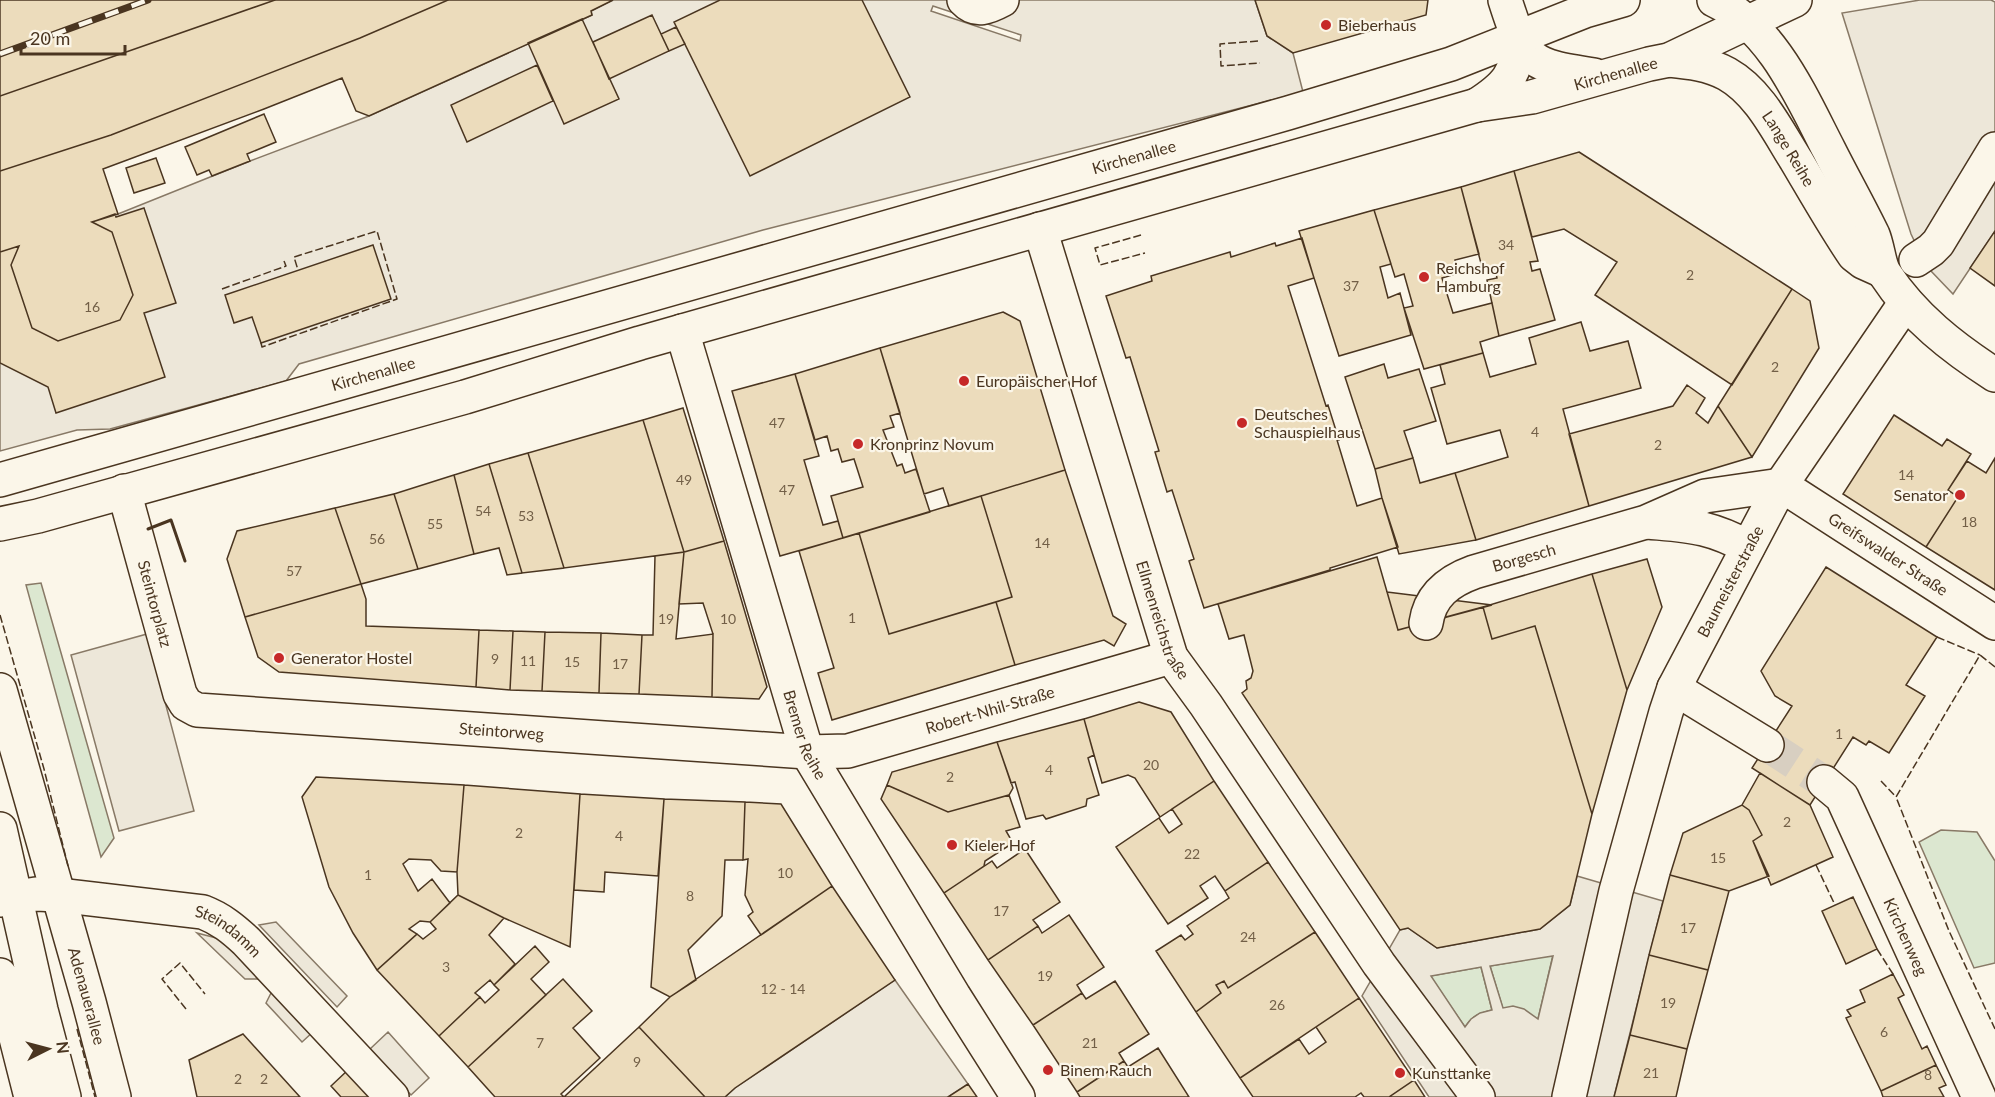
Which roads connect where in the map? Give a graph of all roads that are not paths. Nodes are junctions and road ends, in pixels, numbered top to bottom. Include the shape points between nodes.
1 (964, 0) edge
2 (1002, 0) edge
3 (1505, 0) edge
4 (1623, 0) edge
5 (1714, 0) edge
6 (1795, 0) edge
7 (1748, 23) junction
8 (1517, 38) junction
9 (1669, 60) junction
10 (1604, 77) junction
11 (1477, 105) junction
12 (1995, 149) edge
13 (1040, 229) junction
14 (1916, 260) dead end
15 (747, 267) junction
16 (1883, 271) junction
17 (1905, 302) junction
18 (726, 319) junction
19 (682, 331) junction
20 (1995, 375) edge
21 (0, 480) edge
22 (1781, 485) junction
23 (124, 491) junction
24 (1646, 522) junction
25 (0, 524) edge
26 (1748, 547) junction
27 (1426, 623) dead end
28 (1995, 623) edge
29 (1171, 657) junction
30 (1674, 688) junction
31 (0, 690) edge
32 (197, 710) joint
33 (1767, 745) tunnel mouth
34 (807, 752) junction
35 (1824, 782) tunnel mouth
36 (0, 829) edge
37 (58, 895) junction
38 (8, 898) edge
39 (0, 975) edge
40 (32, 1097) edge
41 (64, 1097) edge
42 (114, 1097) edge
43 (392, 1097) edge
44 (1018, 1097) edge
45 (1478, 1097) edge
46 (1569, 1097) edge
47 (1979, 1097) edge

1 - 2 street via 981,9
3 - 8 street
4 - 8 street, Kirchenallee
5 - 7 street
6 - 7 street, Kirchenallee
7 - 9 street, Kirchenallee
7 - 16 street, Lange Reihe via 1800,93 1875,241
8 - 10 street via 1532,57 1549,68
8 - 11 street, Kirchenallee via 1518,54 1511,75 1504,86
8 - 15 street, Kirchenallee via 1451,64 1299,110
9 - 10 street, Kirchenallee
9 - 16 street, Lange Reihe via 1713,68 1744,86 1770,117 1854,255
10 - 11 street, Kirchenallee via 1532,97
11 - 13 street, Kirchenallee
12 - 14 street via 1938,243
13 - 18 street, Kirchenallee
13 - 29 street, Ellmenreichstraße
15 - 18 street via 748,291
15 - 21 street, Kirchenallee
16 - 17 street, Lange Reihe
17 - 20 street, Lange Reihe via 1950,344
17 - 22 street, Baumeisterstraße
18 - 19 street, Kirchenallee
19 - 23 street, Kirchenallee via 465,397
19 - 34 street, Bremer Reihe
22 - 24 street, Borgesch via 1705,496
22 - 26 street, Baumeisterstraße
22 - 28 street, Greifswalder Straße
23 - 25 street, Kirchenallee
23 - 32 street, Steintorplatz via 180,694 186,704
24 - 26 street, Borgesch via 1700,526
24 - 27 street, Borgesch via 1460,577 1433,600
26 - 30 street, Baumeisterstraße
29 - 34 street, Robert-Nhil-Straße via 848,751
29 - 45 street, Ellmenreichstraße via 1379,964
30 - 33 street
30 - 46 street, Baumeisterstraße via 1616,891
31 - 37 street
32 - 34 street, Steintorweg
34 - 44 street, Bremer Reihe
35 - 47 street, Kirchenweg via 1842,797
36 - 38 street
37 - 38 street, Steindamm
37 - 42 street, Adenauerallee
37 - 43 street, Steindamm via 215,916 246,941
38 - 41 street
39 - 40 street

